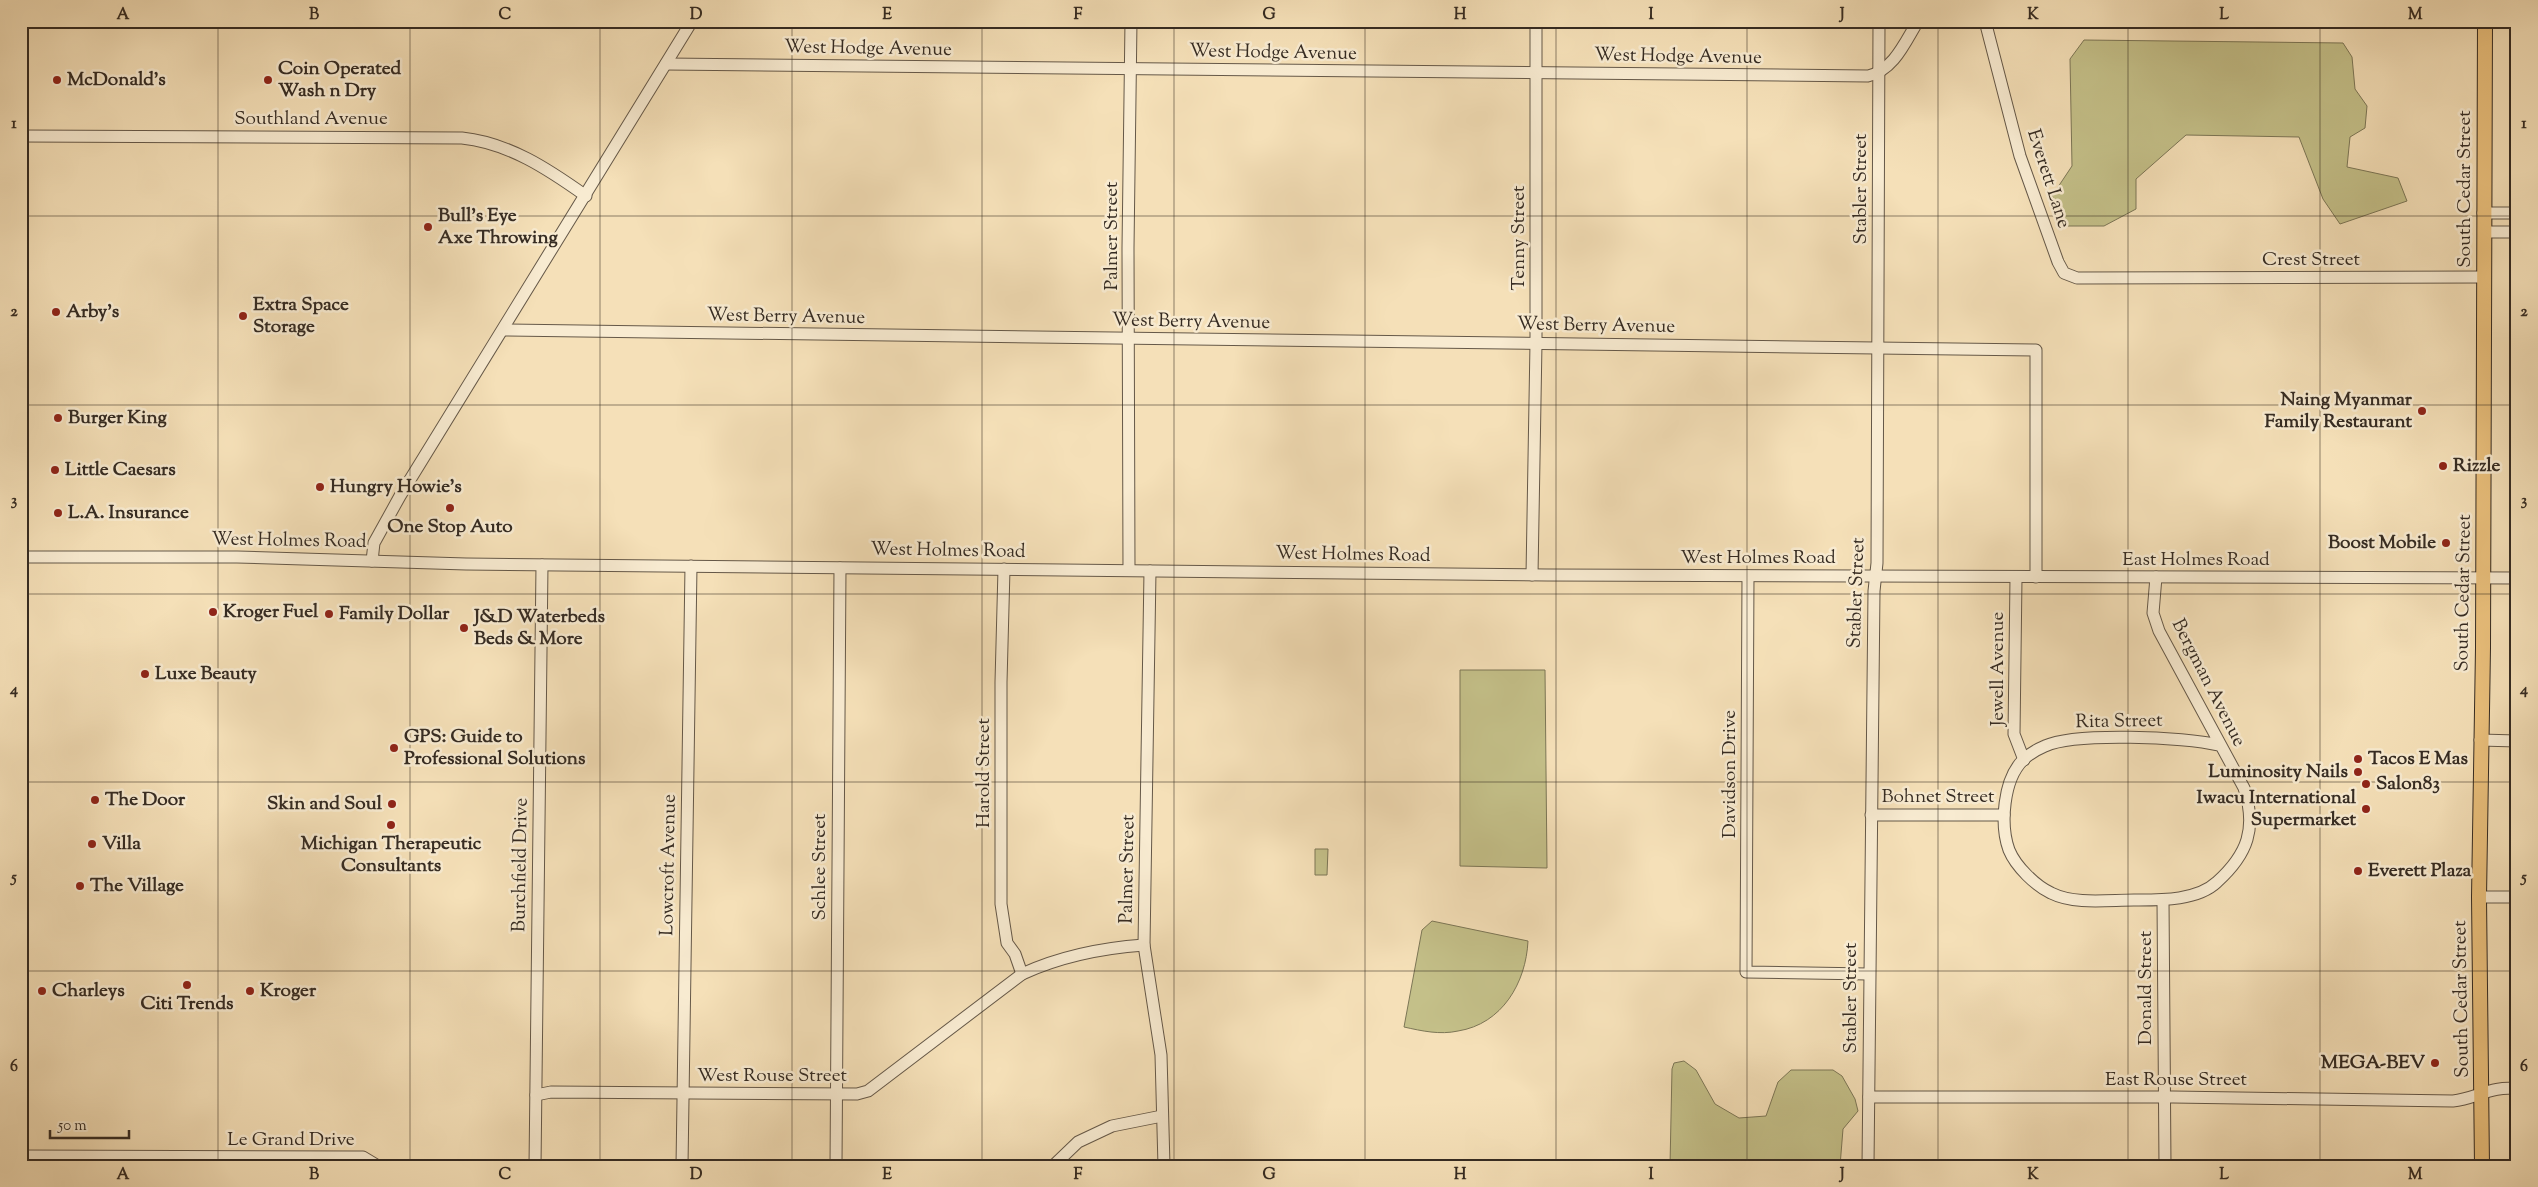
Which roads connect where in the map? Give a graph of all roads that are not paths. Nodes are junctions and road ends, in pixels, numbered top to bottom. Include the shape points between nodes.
1 (692, 21) edge
2 (1131, 21) edge
3 (1536, 21) edge
4 (1879, 21) edge
5 (1918, 21) edge
6 (1985, 21) edge
7 (2485, 21) edge
8 (666, 64) junction
9 (1132, 69) junction
10 (1536, 73) junction
11 (1879, 74) junction
12 (21, 136) edge
13 (586, 196) junction
14 (2483, 213) junction
15 (2517, 213) edge
16 (2484, 232) junction
17 (2517, 232) edge
18 (2484, 276) junction
19 (2138, 278) joint
20 (504, 330) junction
21 (1130, 339) junction
22 (1536, 343) junction
23 (1878, 348) junction
24 (21, 557) edge
25 (372, 561) junction
26 (542, 565) junction
27 (692, 566) junction
28 (840, 568) junction
29 (1004, 569) junction
30 (1129, 570) junction
31 (1150, 571) junction
32 (1532, 575) junction
33 (1748, 576) junction
34 (1875, 577) junction
35 (2036, 577) junction
36 (2156, 577) junction
37 (2016, 578) junction
38 (2483, 578) junction
39 (2517, 578) edge
40 (2480, 740) junction
41 (2517, 741) edge
42 (2218, 745) junction
43 (2024, 760) junction
44 (1871, 815) junction
45 (2004, 815) junction
46 (2479, 897) junction
47 (2517, 897) edge
48 (2163, 900) junction
49 (1144, 945) junction
50 (1022, 974) junction
51 (1868, 974) junction
52 (2517, 1089) edge
53 (682, 1092) junction
54 (2482, 1092) junction
55 (836, 1094) junction
56 (536, 1095) junction
57 (1869, 1097) junction
58 (2164, 1098) junction
59 (1162, 1116) junction
60 (21, 1156) edge
61 (378, 1165) edge
62 (536, 1166) edge
63 (682, 1166) edge
64 (836, 1166) edge
65 (1054, 1166) edge
66 (1164, 1166) edge
67 (1868, 1166) edge
68 (2165, 1166) edge
69 (2482, 1166) edge

1 - 8 street
2 - 9 street, Palmer Street
3 - 10 street, Tenny Street
4 - 11 street, Stabler Street
5 - 11 street via 1893,61
6 - 19 street, Everett Lane via 2020,156 2064,273 2077,278
7 - 14 main road, South Cedar Street
8 - 9 street, West Hodge Avenue
8 - 13 street
9 - 10 street, West Hodge Avenue
9 - 21 street, Palmer Street via 1128,248
10 - 11 street, West Hodge Avenue
10 - 22 street, Tenny Street
11 - 23 street, Stabler Street
12 - 13 street, Southland Avenue via 482,140 528,159
13 - 20 street
14 - 15 street
14 - 16 main road, South Cedar Street
16 - 17 street
16 - 18 main road, South Cedar Street
18 - 19 street, Crest Street
18 - 38 main road, South Cedar Street
20 - 21 street, West Berry Avenue
20 - 25 street via 400,496 374,543
21 - 22 street, West Berry Avenue
21 - 30 street, Palmer Street
22 - 23 street, West Berry Avenue
22 - 32 street, Tenny Street
23 - 34 street, Stabler Street
23 - 35 street, West Berry Avenue via 2036,350
24 - 25 street, West Holmes Road
25 - 26 street, West Holmes Road
26 - 27 street, West Holmes Road
26 - 56 street, Burchfield Drive
27 - 28 street, West Holmes Road
27 - 53 street, Lowcroft Avenue
28 - 29 street, West Holmes Road
28 - 55 street, Schlee Street
29 - 30 street, West Holmes Road
29 - 50 street, Harold Street via 1001,904 1008,943
30 - 31 street, West Holmes Road
31 - 32 street, West Holmes Road
31 - 49 street, Palmer Street
32 - 33 street, West Holmes Road
33 - 34 street, West Holmes Road
33 - 51 street, Davidson Drive via 1746,972
34 - 37 street, East Holmes Road
34 - 44 street, Stabler Street
35 - 36 street, East Holmes Road
35 - 37 street, East Holmes Road
36 - 38 street, East Holmes Road
36 - 42 street, Bergman Avenue via 2153,613 2159,631
37 - 43 street, Jewell Avenue via 2014,734
38 - 39 street, East Holmes Road
38 - 40 main road, South Cedar Street
40 - 41 street
40 - 46 main road, South Cedar Street
42 - 43 street, Rita Street via 2167,739 2067,740 2046,746
42 - 48 street, Bergman Avenue via 2244,788 2251,826 2234,867 2214,885 2196,893
43 - 45 street via 2015,770
44 - 45 street, Bohnet Street
44 - 51 street, Stabler Street
45 - 48 street via 2010,851 2029,877 2051,893 2071,899
46 - 47 street
46 - 54 main road, South Cedar Street
48 - 58 street, Donald Street
49 - 50 street, West Rouse Street via 1110,947 1048,962
49 - 59 street, Palmer Street via 1161,1056
50 - 55 street, West Rouse Street via 868,1091
51 - 57 street, Stabler Street
52 - 54 street, East Rouse Street
53 - 55 street, West Rouse Street
53 - 56 street, West Rouse Street via 551,1092
53 - 63 street, Lowcroft Avenue
54 - 58 street, East Rouse Street via 2465,1100 2453,1101
54 - 69 main road, South Cedar Street
55 - 64 street, Schlee Street
56 - 62 street, Burchfield Drive
57 - 58 street, East Rouse Street
57 - 67 street, Stabler Street
58 - 68 street, Donald Street
59 - 65 street via 1112,1126 1078,1142
59 - 66 street, Palmer Street
60 - 61 street, Le Grand Drive via 363,1157

